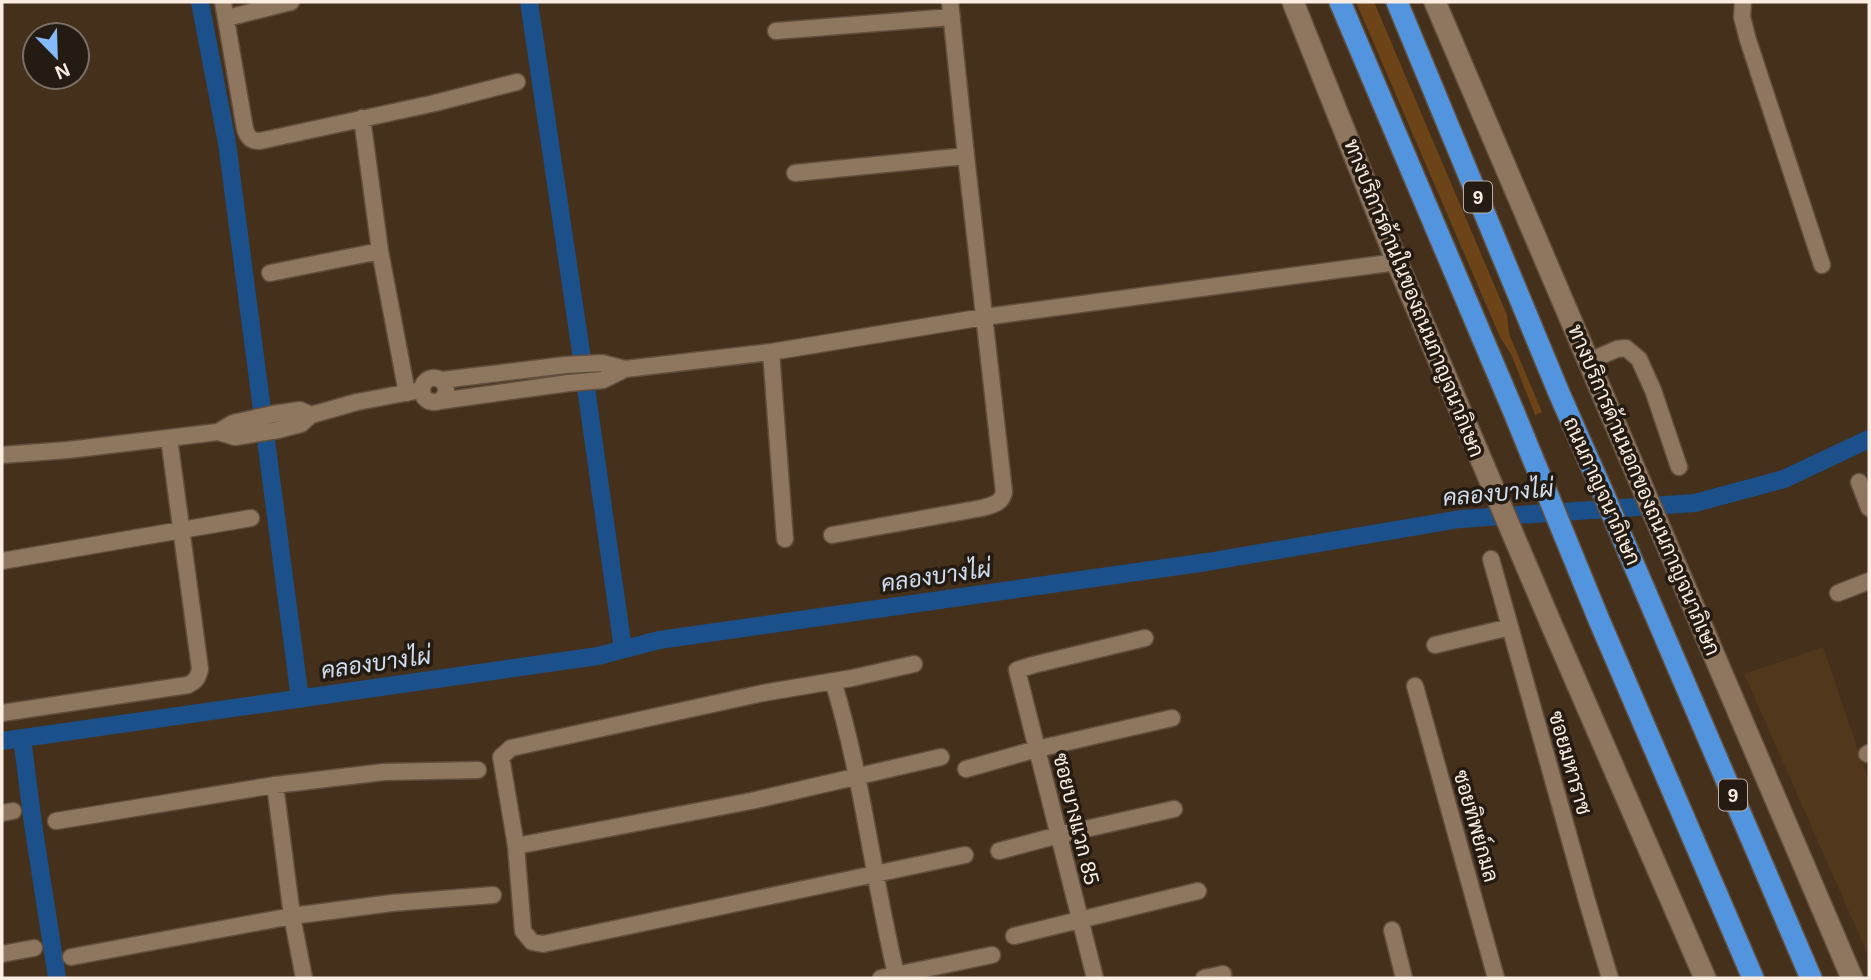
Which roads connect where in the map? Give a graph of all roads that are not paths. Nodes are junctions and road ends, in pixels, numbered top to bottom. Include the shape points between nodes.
1 (223, 2) edge
2 (291, 2) edge
3 (1293, 2) edge
4 (1340, 2) edge
5 (1397, 2) edge
6 (1435, 2) edge
7 (1743, 2) edge
8 (951, 10) edge
9 (227, 18) junction
10 (776, 31) dead end
11 (517, 82) dead end
12 (362, 118) junction
13 (966, 156) junction
14 (795, 173) dead end
15 (380, 251) junction
16 (1397, 262) junction
17 (1822, 265) dead end
18 (270, 272) dead end
19 (984, 317) junction
20 (771, 352) junction
21 (1588, 361) junction
22 (528, 368) junction
23 (625, 369) junction
24 (442, 380) junction
25 (530, 389) junction
26 (414, 391) junction
27 (440, 401) junction
28 (312, 415) junction
29 (248, 427) junction
30 (169, 438) junction
31 (2, 455) edge
32 (1679, 467) dead end
33 (1859, 482) dead end
34 (1869, 508) edge
35 (251, 518) dead end
36 (180, 529) junction
37 (832, 535) dead end
38 (785, 539) dead end
39 (1491, 559) dead end
40 (2, 561) edge
41 (1869, 581) edge
42 (1838, 593) dead end
43 (1510, 627) junction
44 (1145, 638) dead end
45 (1435, 645) dead end
46 (914, 664) dead end
47 (833, 681) junction
48 (1415, 686) dead end
49 (2, 713) edge
50 (1172, 718) dead end
51 (1037, 749) junction
52 (941, 757) dead end
53 (966, 769) dead end
54 (478, 770) dead end
55 (857, 776) junction
56 (275, 785) junction
57 (1174, 809) dead end
58 (56, 821) dead end
59 (1059, 835) junction
60 (516, 846) junction
61 (999, 851) dead end
62 (965, 855) dead end
63 (876, 874) junction
64 (1198, 891) dead end
65 (493, 895) dead end
66 (292, 916) junction
67 (1080, 919) junction
68 (1392, 930) dead end
69 (1014, 936) dead end
70 (34, 948) dead end
71 (2, 954) edge
72 (992, 955) dead end
73 (71, 957) dead end
74 (1223, 974) dead end
75 (892, 977) edge
76 (304, 978) edge
77 (1095, 978) edge
78 (1204, 978) edge
79 (1404, 978) edge
80 (1496, 978) edge
81 (1610, 978) edge
82 (1705, 978) edge
83 (1753, 978) edge
84 (1811, 978) edge
85 (1852, 978) edge

1 - 9 street
2 - 9 street
3 - 16 main road, ทางบริการด้านในของถนนกาญจนาภิเษก
4 - 83 highway
5 - 84 highway, ถนนกาญจนาภิเษก / 9 via 1559,393
6 - 21 main road, ทางบริการด้านนอกของถนนกาญจนาภิเษก
7 - 17 street via 1748,40
8 - 10 street
8 - 13 street
9 - 12 street via 245,129 252,141
11 - 12 street
12 - 15 street
13 - 14 street
13 - 19 street
15 - 18 street
15 - 26 street
16 - 19 street
16 - 82 main road, ทางบริการด้านในของถนนกาญจนาภิเษก
19 - 20 street
19 - 37 street via 1003,499 982,508
20 - 23 street
20 - 38 street
21 - 32 street via 1626,348 1639,359
21 - 85 main road, ทางบริการด้านนอกของถนนกาญจนาภิเษก
22 - 23 street via 602,363
22 - 24 street
22 - 25 street
23 - 25 street via 603,380
24 - 26 street via 427,379
24 - 27 street via 446,391
25 - 27 street
26 - 27 street via 427,401
26 - 28 street
28 - 29 street via 301,424 278,430
28 - 29 street via 300,410 273,414
29 - 30 street via 233,423 218,432
30 - 31 street
30 - 36 street
33 - 34 street
35 - 36 street
36 - 40 street
36 - 49 street via 200,669 195,682
39 - 43 street, ซอยมหาราช
41 - 42 street
43 - 45 street
43 - 81 street, ซอยมหาราช
44 - 51 street, ซอยบางแวก 85 via 1017,670
46 - 47 street
47 - 55 street
47 - 60 street via 511,748 502,757
48 - 80 street, ซอยทิพย์กมล
50 - 51 street
51 - 53 street
51 - 59 street, ซอยบางแวก 85
52 - 55 street
54 - 56 street via 384,772
55 - 60 street
55 - 63 street
56 - 58 street
56 - 66 street
57 - 59 street
59 - 61 street
59 - 67 street, ซอยบางแวก 85
60 - 63 street via 523,931 532,942 543,944
62 - 63 street
63 - 75 street
64 - 67 street
65 - 66 street
66 - 73 street
66 - 76 street
67 - 69 street
67 - 77 street, ซอยบางแวก 85
68 - 79 street
70 - 71 street
72 - 75 street
74 - 78 street

